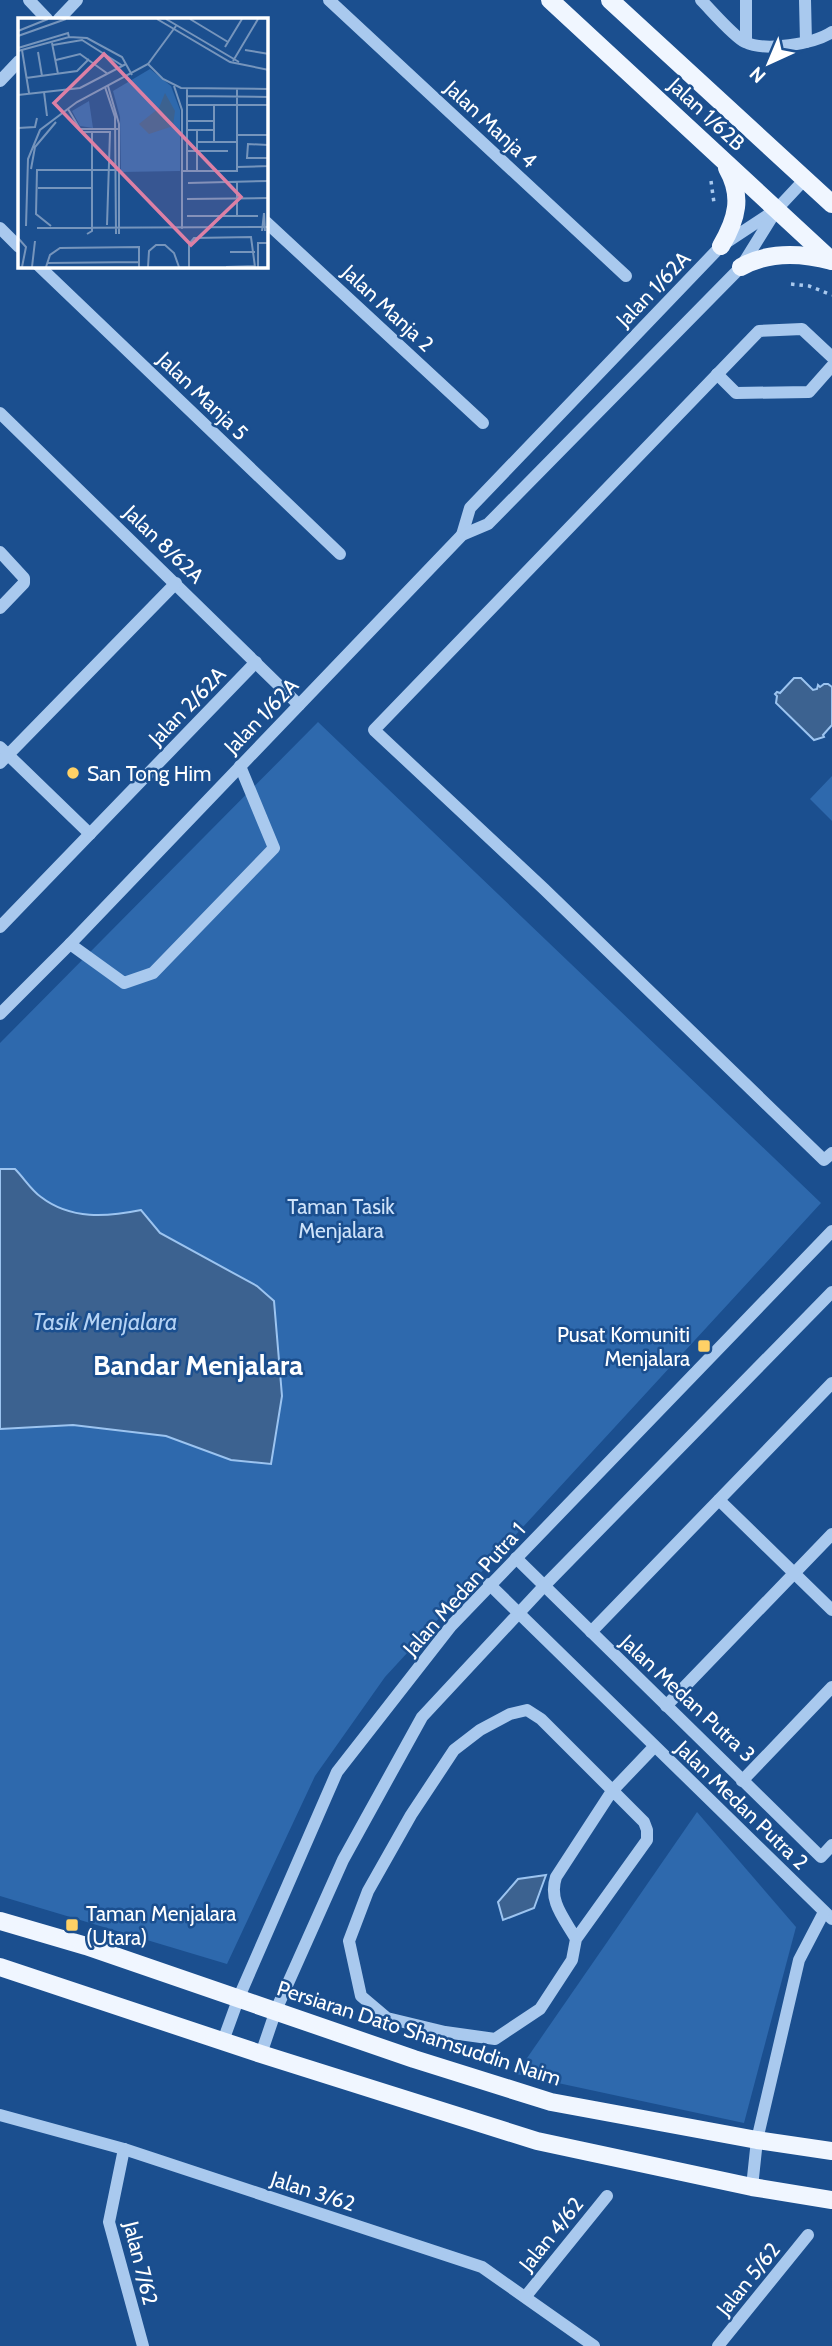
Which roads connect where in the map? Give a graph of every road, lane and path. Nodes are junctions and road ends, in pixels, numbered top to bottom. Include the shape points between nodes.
1 (29, 0) edge
2 (77, 0) edge
3 (329, 0) edge
4 (550, 0) edge
5 (610, 0) edge
6 (701, 0) edge
7 (746, 0) edge
8 (805, 0) edge
9 (46, 18) edge
10 (60, 18) edge
11 (832, 32) edge
12 (746, 42) junction
13 (806, 42) junction
14 (18, 62) edge
15 (0, 81) edge
16 (721, 158) junction
17 (806, 179) junction
18 (832, 204) edge
19 (777, 209) junction
20 (268, 224) edge
21 (0, 228) edge
22 (18, 246) edge
23 (721, 246) junction
24 (832, 261) edge
25 (741, 267) junction
26 (42, 268) edge
27 (626, 276) dead end
28 (791, 284) dead end
29 (832, 295) edge
30 (832, 356) edge
31 (832, 366) edge
32 (717, 374) junction
33 (0, 413) edge
34 (483, 423) dead end
35 (462, 535) junction
36 (0, 552) edge
37 (340, 554) dead end
38 (176, 583) junction
39 (0, 608) edge
40 (256, 662) junction
41 (299, 705) junction
42 (3, 755) edge
43 (240, 766) junction
44 (90, 834) junction
45 (0, 927) edge
46 (69, 944) junction
47 (0, 1014) edge
48 (832, 1153) edge
49 (829, 1240) edge
50 (832, 1292) edge
51 (832, 1383) edge
52 (719, 1500) junction
53 (832, 1534) edge
54 (516, 1558) junction
55 (795, 1574) junction
56 (489, 1584) junction
57 (545, 1585) junction
58 (832, 1610) edge
59 (519, 1613) junction
60 (591, 1632) junction
61 (832, 1687) edge
62 (666, 1706) junction
63 (654, 1747) junction
64 (742, 1781) junction
65 (612, 1791) junction
66 (832, 1845) edge
67 (830, 1917) edge
68 (0, 1921) edge
69 (576, 1939) junction
70 (0, 1967) edge
71 (239, 1997) junction
72 (276, 2010) junction
73 (223, 2041) junction
74 (261, 2054) junction
75 (0, 2115) edge
76 (757, 2140) junction
77 (124, 2149) junction
78 (832, 2151) edge
79 (752, 2187) junction
80 (607, 2196) dead end
81 (832, 2200) edge
82 (808, 2235) dead end
83 (526, 2296) junction
84 (143, 2346) edge
85 (594, 2346) edge
86 (718, 2346) edge

1 - 9 street
2 - 10 street
3 - 27 street, Jalan Manja 4
4 - 16 main road, Jalan 1/62B
5 - 17 main road, Jalan 1/62B
6 - 12 street
7 - 12 street
8 - 13 street
11 - 13 street
12 - 13 street via 779,47
14 - 15 street
16 - 19 main road, Jalan 1/62B
16 - 23 main road via 738,200 732,227
17 - 18 main road, Jalan 1/62B
17 - 19 street, Jalan 1/62A
19 - 23 street, Jalan 1/62A
19 - 24 main road, Jalan 1/62B
19 - 25 street, Jalan 1/62A
20 - 34 street, Jalan Manja 2
21 - 22 street
23 - 35 street, Jalan 1/62A via 470,508
24 - 25 main road via 770,256
25 - 35 street, Jalan 1/62A via 488,524
26 - 37 street, Jalan Manja 5
28 - 29 path
30 - 32 street via 802,329 759,331
31 - 32 street via 809,392 736,393
32 - 48 street via 374,730 824,1160
33 - 38 street, Jalan 8/62A
35 - 41 street, Jalan 1/62A
36 - 39 street via 24,583
38 - 40 street, Jalan 8/62A
38 - 42 street
40 - 41 street, Jalan 8/62A
40 - 44 street, Jalan 2/62A
41 - 43 street, Jalan 1/62A
42 - 44 street
43 - 46 street, Jalan 1/62A
43 - 46 street via 274,848 256,867 153,973 124,983
44 - 45 street, Jalan 2/62A
46 - 47 street, Jalan 1/62A
49 - 54 street, Jalan Medan Putra 1
50 - 57 street
51 - 52 street
52 - 55 street
52 - 60 street
53 - 55 street
54 - 56 street, Jalan Medan Putra 1
54 - 57 street, Jalan Medan Putra 3
55 - 58 street
55 - 62 street
56 - 59 street, Jalan Medan Putra 2
56 - 71 street, Jalan Medan Putra 1 via 337,1772
57 - 59 street
57 - 60 street, Jalan Medan Putra 3
59 - 63 street, Jalan Medan Putra 2
59 - 72 street via 422,1717 343,1860
60 - 62 street, Jalan Medan Putra 3
61 - 64 street, Jalan Medan Putra 3
62 - 64 street, Jalan Medan Putra 3
63 - 65 street
63 - 67 street, Jalan Medan Putra 2
64 - 66 street via 821,1857
65 - 69 street via 552,1888 554,1902
65 - 69 street via 644,1822 647,1840
65 - 69 street via 527,1710 480,1730 454,1750 411,1815 368,1891 349,1941 361,1996 387,2018 495,2039 540,2009 572,1960
67 - 76 street, Jalan Medan Putra 2 via 799,1960
68 - 71 main road, Persiaran Dato Shamsuddin Naim
70 - 73 main road
71 - 72 main road, Persiaran Dato Shamsuddin Naim
71 - 73 street, Jalan Medan Putra 1
72 - 74 street
72 - 76 main road, Persiaran Dato Shamsuddin Naim via 551,2102
73 - 74 main road
74 - 79 main road via 537,2141
75 - 77 street, Jalan 3/62
76 - 78 main road, Persiaran Dato Shamsuddin Naim
76 - 79 street, Jalan Medan Putra 2
77 - 83 street, Jalan 3/62 via 482,2267
77 - 84 street, Jalan 7/62 via 109,2222
79 - 81 main road
80 - 83 street, Jalan 4/62
82 - 86 street, Jalan 5/62
83 - 85 street, Jalan 3/62

